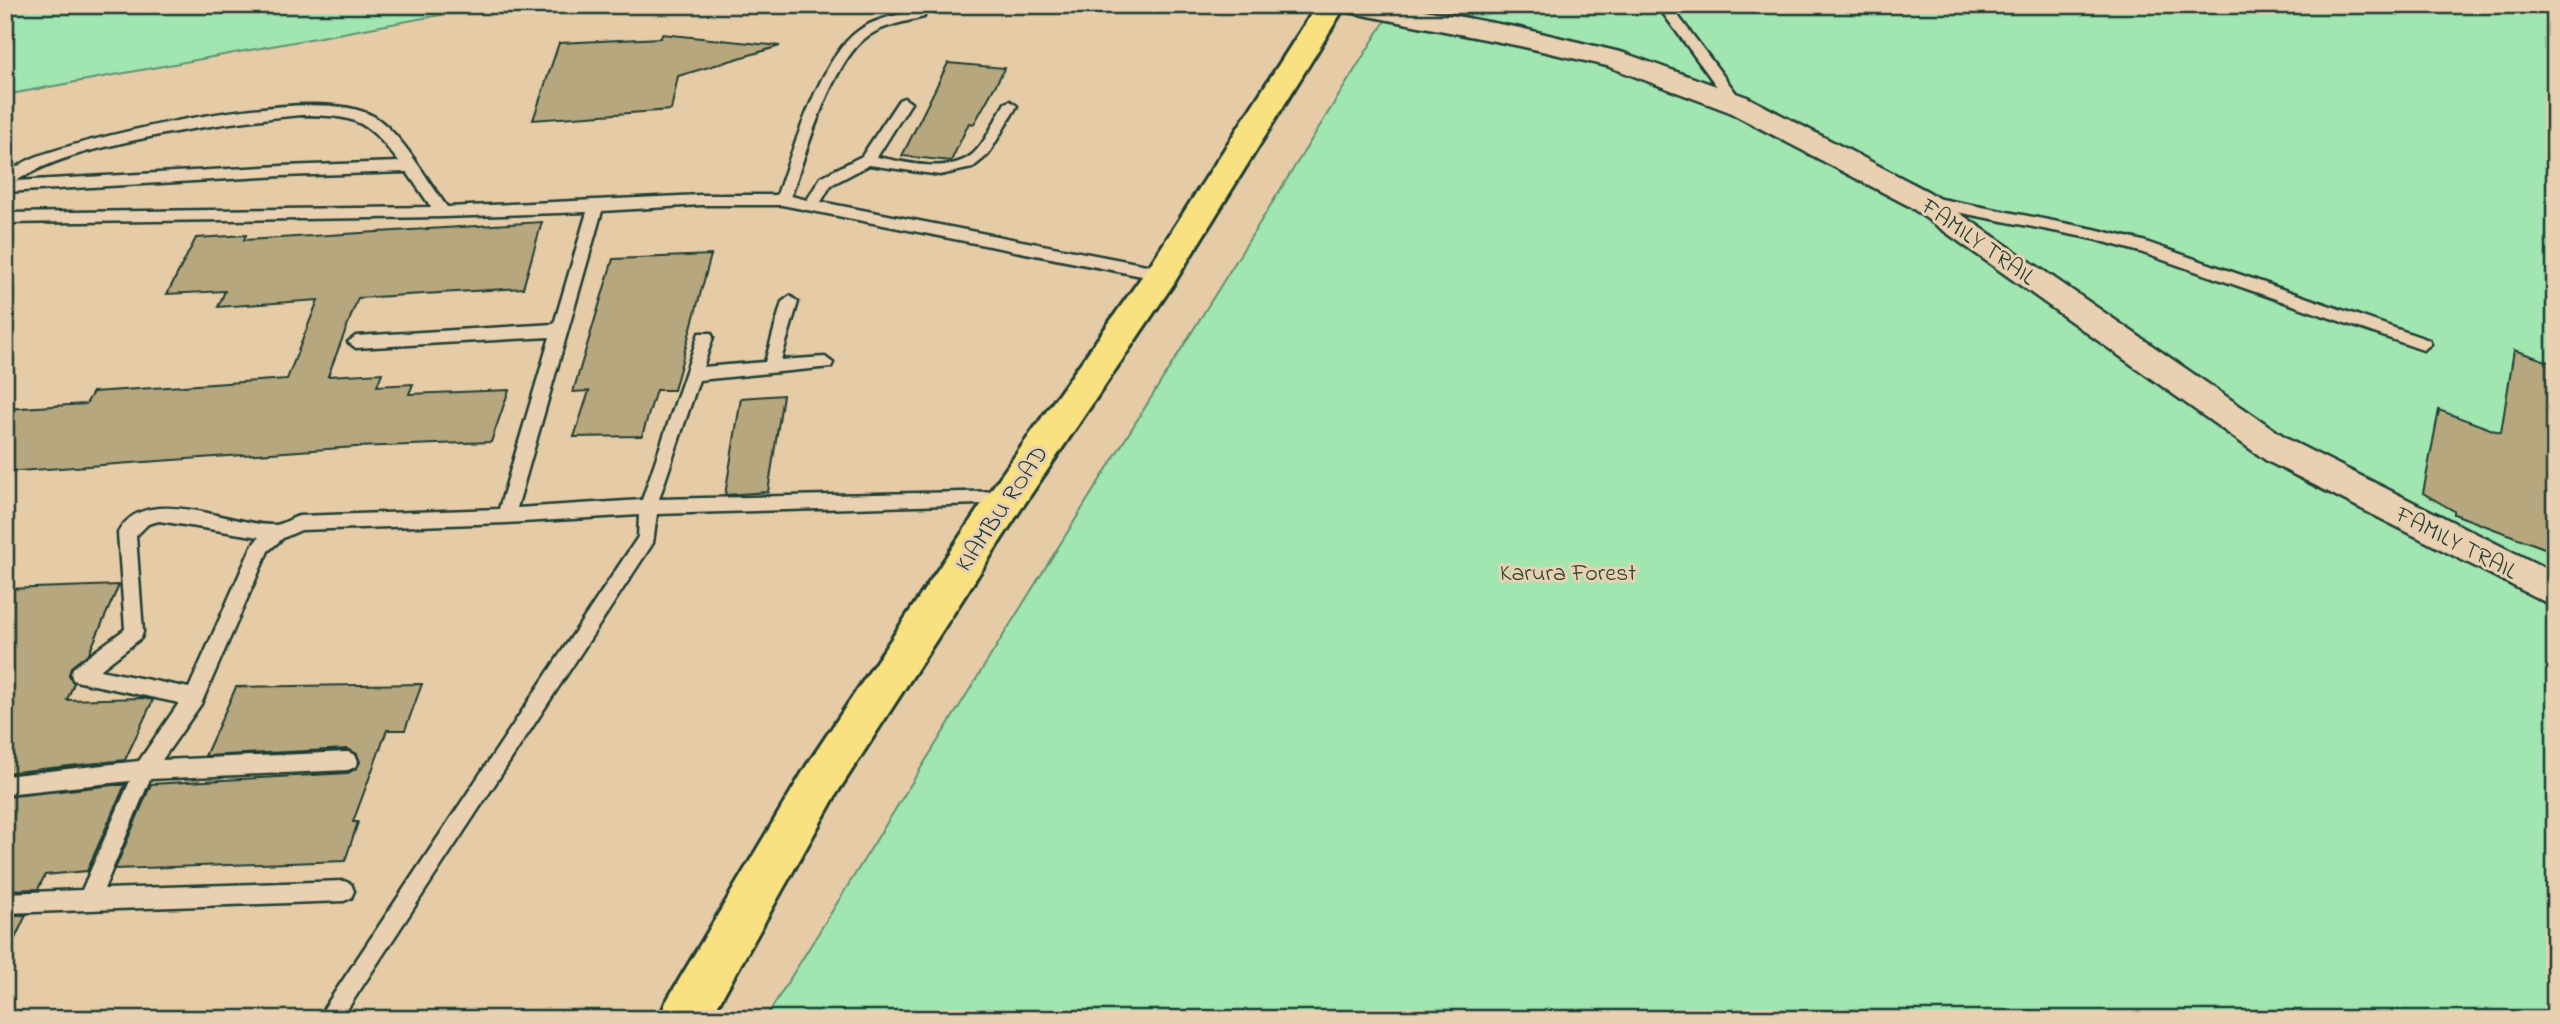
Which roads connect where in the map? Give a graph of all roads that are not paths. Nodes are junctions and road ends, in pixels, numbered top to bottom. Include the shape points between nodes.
1 (1332, 5) edge
2 (1353, 5) edge
3 (1663, 5) edge
4 (919, 14) dead end
5 (904, 103) dead end
6 (1737, 104) junction
7 (1010, 106) dead end
8 (867, 160) junction
9 (409, 167) junction
10 (5, 181) edge
11 (5, 187) edge
12 (1919, 199) junction
13 (782, 200) junction
14 (596, 206) junction
15 (811, 206) junction
16 (443, 212) junction
17 (5, 218) edge
18 (1161, 274) junction
19 (790, 302) dead end
20 (560, 330) junction
21 (705, 337) dead end
22 (356, 342) dead end
23 (2423, 344) dead end
24 (825, 363) dead end
25 (771, 368) junction
26 (692, 374) junction
27 (1007, 498) junction
28 (648, 507) junction
29 (506, 516) junction
30 (277, 533) junction
31 (2555, 592) edge
32 (194, 698) junction
33 (348, 761) dead end
34 (144, 770) junction
35 (5, 785) edge
36 (344, 891) dead end
37 (89, 900) junction
38 (5, 903) edge
39 (328, 1019) edge
40 (683, 1019) edge

1 - 18 highway, KIAMBU ROAD
2 - 6 street, FAMILY TRAIL via 1614,59
3 - 6 lane
4 - 13 lane via 877,26 856,38 825,90
5 - 8 lane
6 - 12 street, FAMILY TRAIL
7 - 8 lane via 978,157 957,167 931,170
8 - 15 lane via 826,181
9 - 10 lane via 365,117 307,109 259,111 83,148 39,161
9 - 11 lane
9 - 16 lane
12 - 23 lane via 2143,247
12 - 31 street, FAMILY TRAIL via 2279,451
13 - 14 lane
13 - 15 lane
14 - 16 lane
14 - 20 lane
15 - 18 lane
16 - 17 lane
18 - 27 highway, KIAMBU ROAD
19 - 25 lane
20 - 22 lane
20 - 29 lane
21 - 26 lane
24 - 25 lane
25 - 26 lane
26 - 28 lane
27 - 28 lane
27 - 40 highway, KIAMBU ROAD via 822,779
28 - 29 lane
28 - 39 lane via 647,538
29 - 30 lane via 299,523
30 - 32 lane via 261,546
30 - 32 lane via 159,514 143,518 127,533 134,632 80,674
32 - 34 lane
33 - 34 lane
34 - 35 lane
34 - 37 lane
36 - 37 lane
37 - 38 lane

